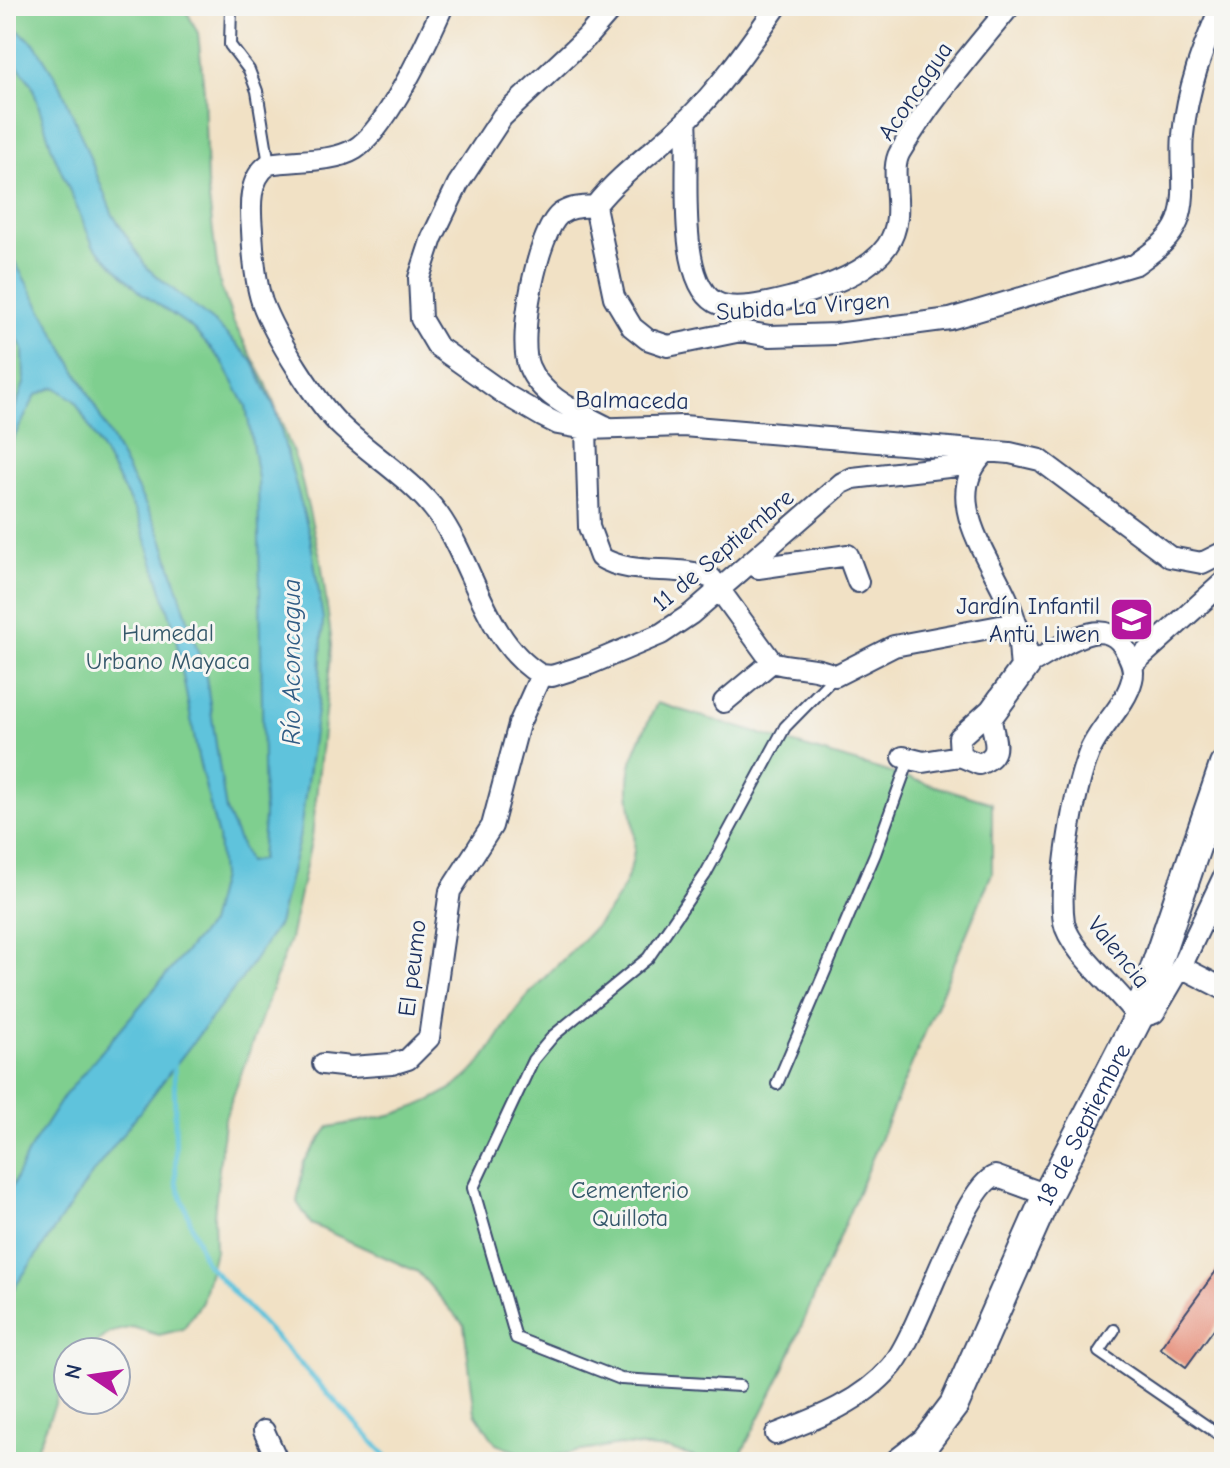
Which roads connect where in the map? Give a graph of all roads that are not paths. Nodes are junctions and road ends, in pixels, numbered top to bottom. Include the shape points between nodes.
1 (231, 6) edge
2 (443, 6) edge
3 (614, 6) edge
4 (777, 6) edge
5 (1010, 6) edge
6 (1221, 6) edge
7 (990, 16) edge
8 (686, 121) junction
9 (269, 164) junction
10 (595, 206) junction
11 (609, 428) junction
12 (586, 429) junction
13 (979, 458) junction
14 (1224, 552) edge
15 (752, 562) junction
16 (858, 582) dead end
17 (1224, 582) edge
18 (719, 587) junction
19 (1016, 623) junction
20 (772, 662) junction
21 (1032, 663) junction
22 (1133, 664) junction
23 (541, 675) junction
24 (835, 676) junction
25 (724, 702) dead end
26 (960, 756) junction
27 (906, 757) joint
28 (1224, 765) edge
29 (1224, 876) edge
30 (1181, 967) junction
31 (1224, 989) edge
32 (1138, 1018) junction
33 (323, 1064) dead end
34 (777, 1084) dead end
35 (1047, 1195) junction
36 (1114, 1330) dead end
37 (740, 1386) dead end
38 (264, 1431) dead end
39 (776, 1434) dead end
40 (1224, 1438) edge
41 (278, 1462) edge
42 (900, 1462) edge

1 - 9 lane via 230,45 257,91
2 - 9 street via 404,83 374,131 354,150
3 - 12 street, Balmaceda via 502,117 458,184 419,278 421,319 437,346 542,416
4 - 8 street
5 - 7 street, Aconcagua
6 - 10 street, Subida La Virgen via 1189,95 1179,220 1158,248 1136,264 950,319 836,334 770,336 741,331 668,346 632,327 614,297
7 - 8 street, Aconcagua via 898,154 898,218 890,242 874,263 794,296 717,304 701,283 689,247
8 - 10 street
9 - 23 street via 255,180 250,206 263,303 320,406 423,495 454,537 496,626
10 - 11 street via 574,207 550,228 524,341 529,368 539,384
11 - 12 street, Balmaceda
11 - 13 street, Balmaceda via 698,427 943,445
12 - 18 street via 589,527 600,557 625,568 703,575
13 - 14 street, Balmaceda via 1010,453 1040,460 1170,557 1202,563
13 - 15 street, 11 de Septiembre via 842,483
13 - 19 street via 967,491 967,514
15 - 16 street via 758,568 848,555
15 - 18 street, 11 de Septiembre
17 - 22 street, Valencia
18 - 20 street
18 - 23 street, 11 de Septiembre via 661,634 590,664
19 - 21 street
19 - 24 street via 894,646
19 - 26 street via 1021,667 990,710 959,738
20 - 24 street via 819,668
20 - 25 street
21 - 22 street via 1082,634 1104,632 1123,642
21 - 26 street via 991,719 997,737 994,756 979,764
22 - 32 street, Valencia via 1133,679 1090,752 1078,790 1063,894 1064,925
23 - 33 street, El peumo via 519,724 492,826 457,875 445,907 429,1038 408,1059 392,1064
24 - 37 lane via 785,727 705,875 648,958 554,1035 533,1060 473,1188 516,1338 621,1379
26 - 27 street via 923,762
27 - 34 lane via 875,854
28 - 32 street, 18 de Septiembre
29 - 30 street, Valencia
30 - 31 street
30 - 32 street, Valencia via 1154,1013
32 - 35 street, 18 de Septiembre
35 - 39 street via 995,1176 987,1179 892,1366 870,1388 823,1416
35 - 42 street, 18 de Septiembre via 954,1405 926,1442
36 - 40 lane via 1099,1352
38 - 41 street

